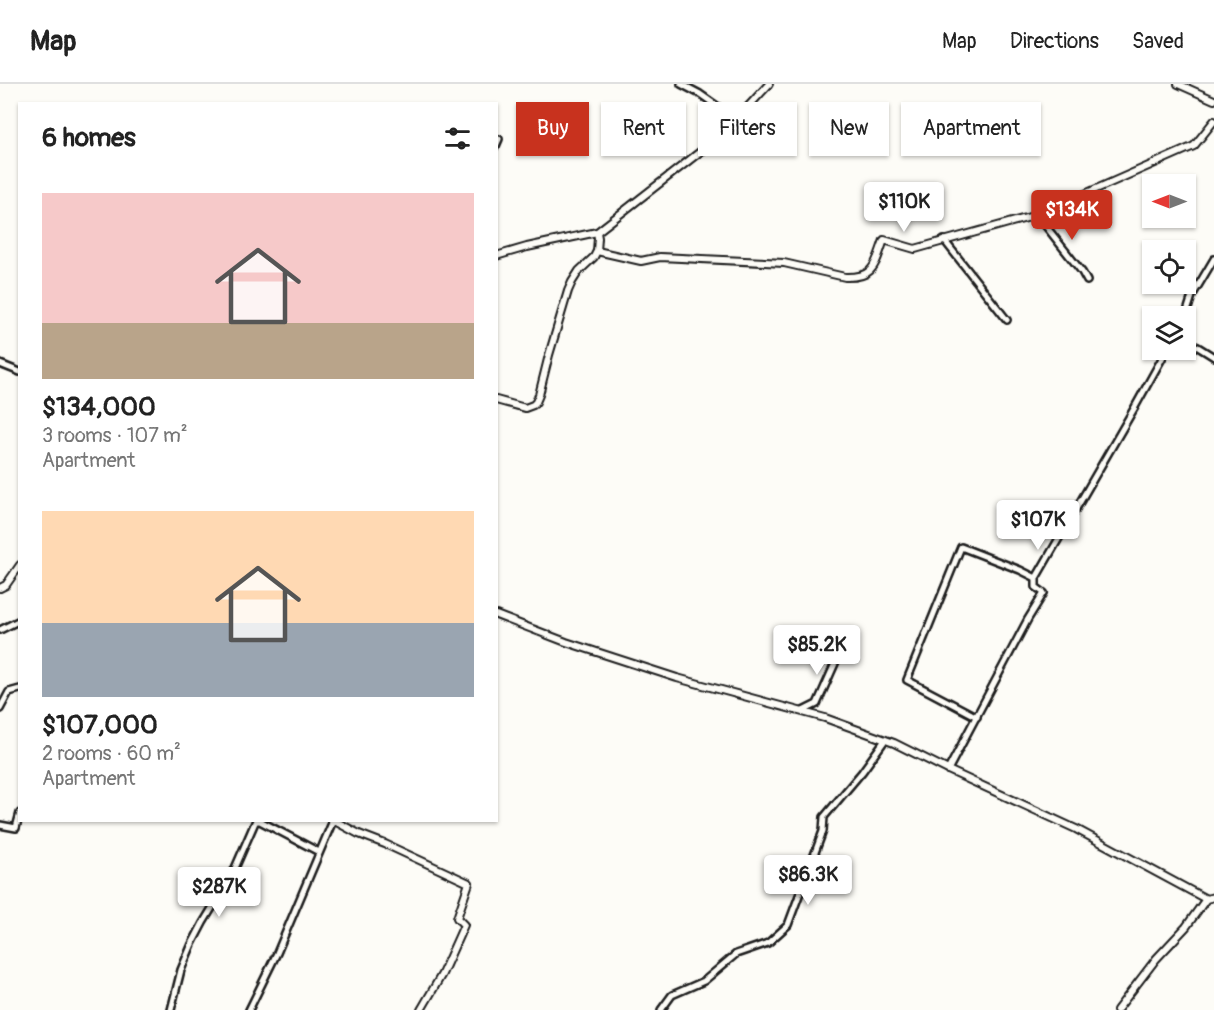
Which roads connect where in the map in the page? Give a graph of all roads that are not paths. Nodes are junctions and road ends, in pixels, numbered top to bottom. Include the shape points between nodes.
1 (681, 84) edge
2 (769, 84) edge
3 (1178, 84) edge
4 (1214, 100) edge
5 (711, 102) edge
6 (753, 102) edge
7 (1214, 121) edge
8 (698, 153) edge
9 (1037, 214) junction
10 (597, 232) junction
11 (944, 240) junction
12 (597, 251) junction
13 (498, 255) edge
14 (1214, 259) edge
15 (1087, 281) dead end
16 (1189, 306) edge
17 (1008, 320) dead end
18 (1196, 345) edge
19 (1214, 357) edge
20 (1160, 360) edge
21 (0, 364) edge
22 (18, 371) edge
23 (498, 401) edge
24 (18, 568) edge
25 (1036, 578) junction
26 (0, 588) edge
27 (498, 616) edge
28 (18, 621) edge
29 (0, 630) edge
30 (841, 650) dead end
31 (18, 690) edge
32 (0, 709) edge
33 (803, 711) junction
34 (977, 717) junction
35 (885, 740) junction
36 (948, 770) junction
37 (18, 820) edge
38 (256, 822) edge
39 (262, 822) edge
40 (332, 822) edge
41 (335, 822) edge
42 (0, 825) edge
43 (319, 852) junction
44 (1214, 897) edge
45 (1206, 899) junction
46 (171, 1010) edge
47 (249, 1010) edge
48 (421, 1010) edge
49 (661, 1010) edge
50 (1117, 1010) edge

1 - 5 street
2 - 6 street
3 - 4 street
7 - 9 street via 1194,146
8 - 10 street
9 - 11 street
9 - 15 street
10 - 12 street
10 - 13 street
11 - 12 street via 915,249 884,240 872,269 855,278 784,263 660,257 641,261
11 - 17 street
12 - 23 street via 568,291 536,402 525,408
14 - 16 street
18 - 19 street
20 - 25 street
21 - 22 street
24 - 26 street
25 - 34 street via 1036,587 1044,593
25 - 34 street via 961,547 907,680
27 - 33 street via 676,678
28 - 29 street
30 - 33 street via 818,704
31 - 32 street via 9,692
33 - 35 street
34 - 36 street
35 - 36 street
35 - 49 street via 824,817 823,831 788,925 768,943 736,954 704,981 672,995
36 - 45 street via 1077,829
37 - 42 street via 16,828
38 - 46 street via 232,875 192,944
39 - 43 street
40 - 43 street
41 - 48 street via 469,883 457,918 464,925
43 - 47 street
44 - 45 street
45 - 50 street

